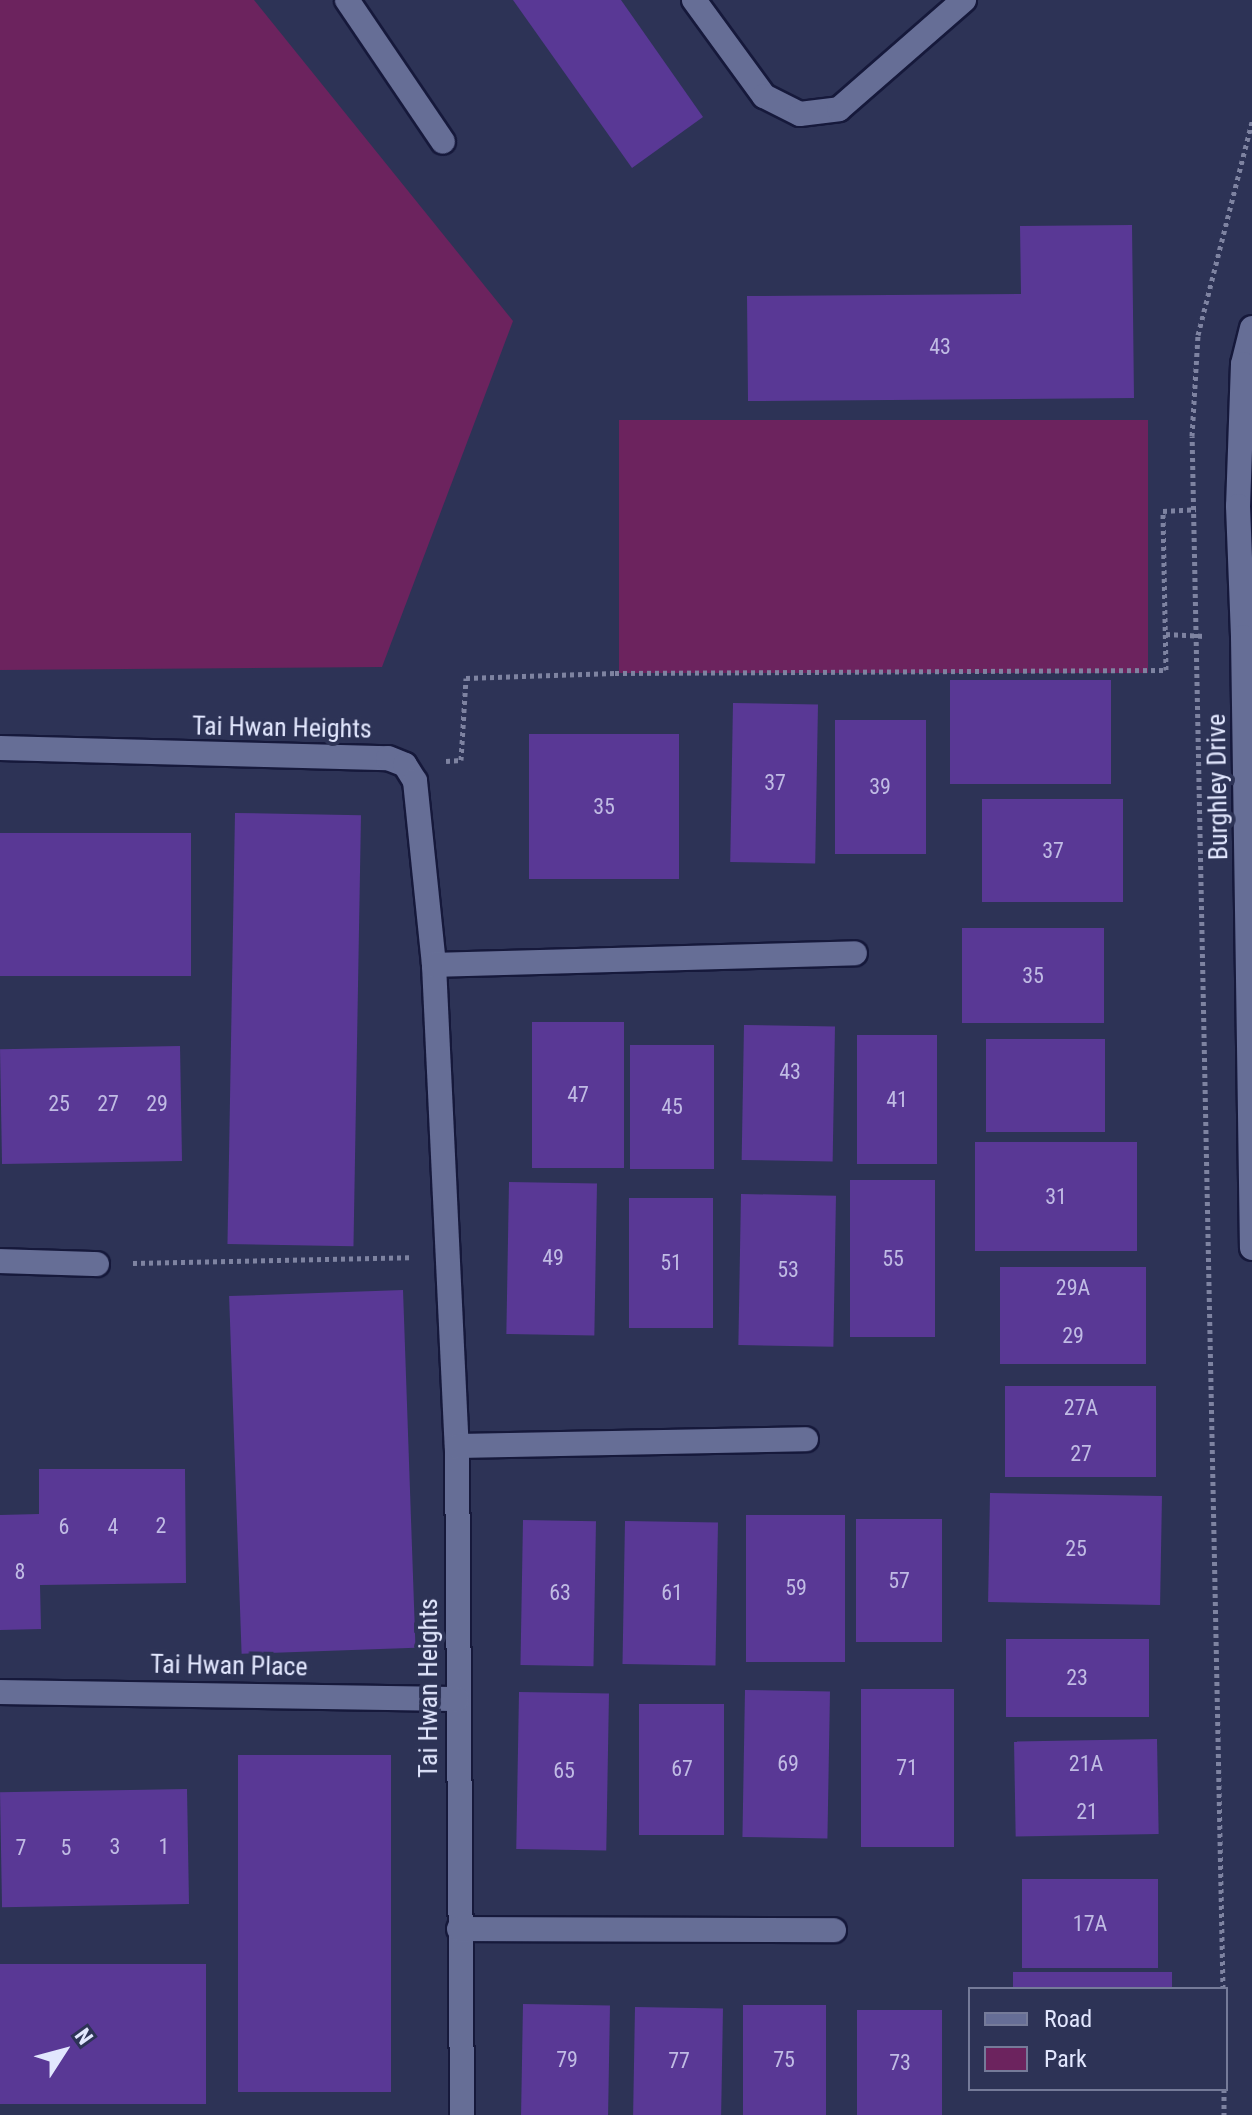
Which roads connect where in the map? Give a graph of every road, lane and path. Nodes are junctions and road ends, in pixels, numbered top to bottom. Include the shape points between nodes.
1 (347, 0) edge
2 (694, 0) edge
3 (964, 0) edge
4 (443, 142) dead end
5 (1252, 328) edge
6 (1238, 506) junction
7 (0, 748) edge
8 (405, 765) junction
9 (855, 953) dead end
10 (434, 965) junction
11 (1252, 1248) edge
12 (448, 1257) junction
13 (0, 1261) edge
14 (97, 1264) joint
15 (806, 1439) dead end
16 (457, 1446) junction
17 (0, 1692) edge
18 (457, 1699) junction
19 (459, 1929) junction
20 (834, 1930) dead end
21 (1224, 2091) edge
22 (462, 2115) edge
23 (1224, 2115) edge

1 - 4 street
2 - 3 street via 764,96 800,114 839,109
5 - 6 street, Burghley Drive via 1243,364
6 - 8 path via 1163,511 1166,670 466,678 461,760
6 - 11 street, Burghley Drive
7 - 8 street, Tai Hwan Heights via 388,758
8 - 10 street, Tai Hwan Heights via 415,781
9 - 10 street
10 - 12 street, Tai Hwan Heights
12 - 14 path
12 - 16 street, Tai Hwan Heights
13 - 14 street
15 - 16 street
16 - 18 street, Tai Hwan Heights
17 - 18 street, Tai Hwan Place
18 - 19 street, Tai Hwan Heights
19 - 20 street
19 - 22 street, Tai Hwan Heights
21 - 23 path

